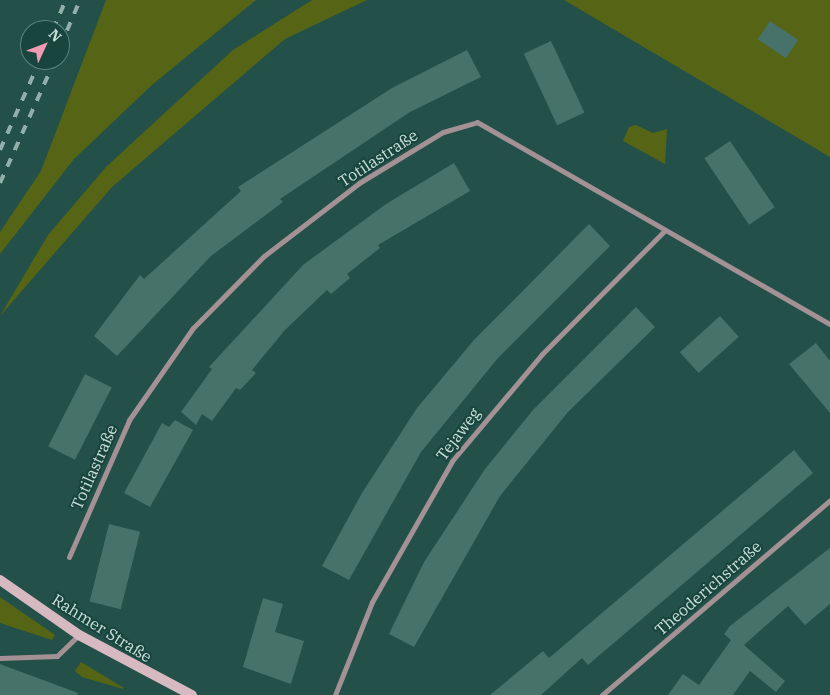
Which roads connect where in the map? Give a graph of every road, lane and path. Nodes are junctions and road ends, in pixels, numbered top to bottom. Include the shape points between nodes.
1 (664, 232) junction
2 (830, 324) edge
3 (830, 500) edge
4 (69, 556) dead end
5 (0, 580) edge
6 (79, 635) junction
7 (0, 658) edge
8 (192, 695) edge
9 (335, 695) edge
10 (602, 695) edge

1 - 2 street, Totilastraße
1 - 4 street, Totilastraße via 477,122 444,132 359,183 264,256 193,328 129,420
1 - 9 street, Tejaweg via 542,354 452,461 372,602
3 - 10 street, Theoderichstraße
5 - 6 main road, Rahmer Straße
6 - 7 street via 57,656
6 - 8 main road, Rahmer Straße

